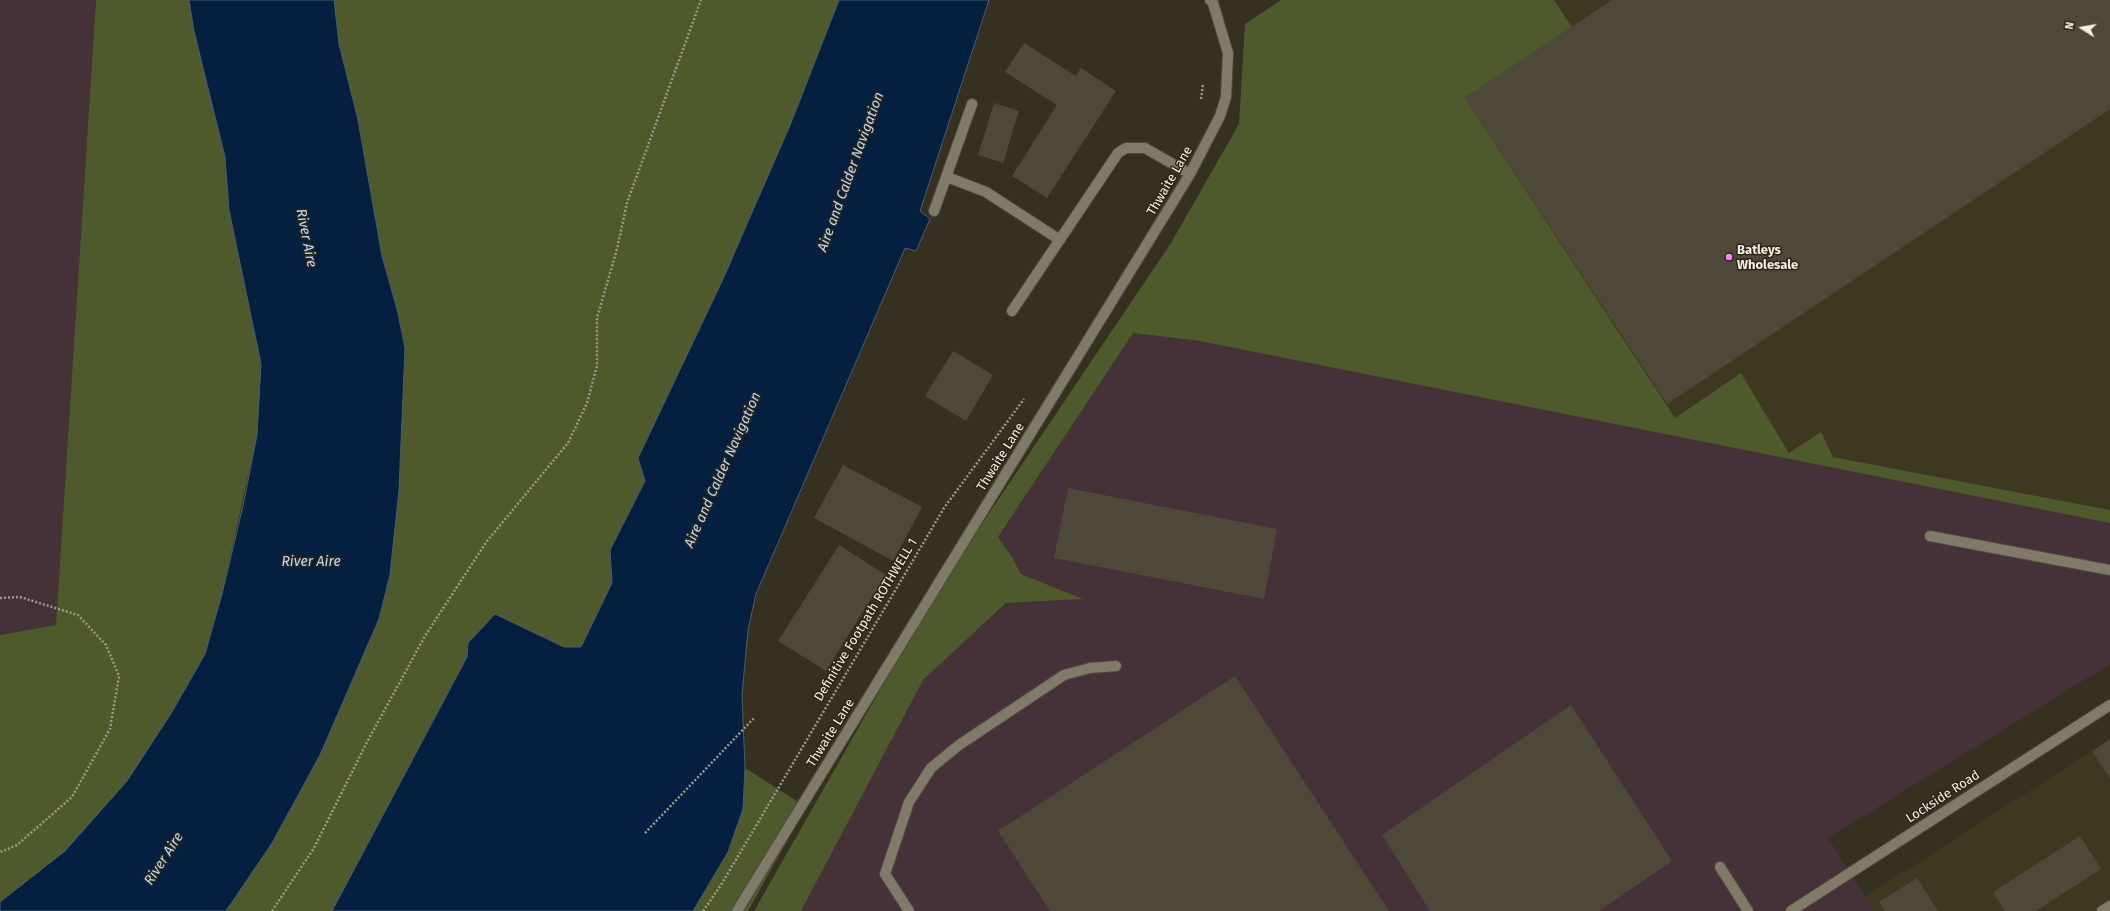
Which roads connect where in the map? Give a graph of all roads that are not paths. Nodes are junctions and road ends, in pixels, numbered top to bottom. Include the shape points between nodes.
1 (1210, 0) edge
2 (972, 104) dead end
3 (1190, 174) junction
4 (947, 177) junction
5 (934, 211) dead end
6 (1060, 240) junction
7 (1012, 311) dead end
8 (1930, 536) dead end
9 (2110, 570) edge
10 (1116, 666) dead end
11 (2110, 705) edge
12 (1720, 867) dead end
13 (2110, 906) edge
14 (737, 911) edge
15 (909, 911) edge
16 (1748, 911) edge
17 (1791, 911) edge
18 (2102, 911) edge

1 - 3 street, Thwaite Lane via 1214,3 1228,53 1226,97 1220,116
2 - 4 street
3 - 6 street via 1145,148 1126,148 1118,153
3 - 14 street, Thwaite Lane
4 - 5 street
4 - 6 street via 986,192
6 - 7 street
8 - 9 street
10 - 15 street via 1090,668 1064,675 959,745 931,768 909,802 885,874
11 - 17 street, Lockside Road
12 - 16 street
13 - 18 street

